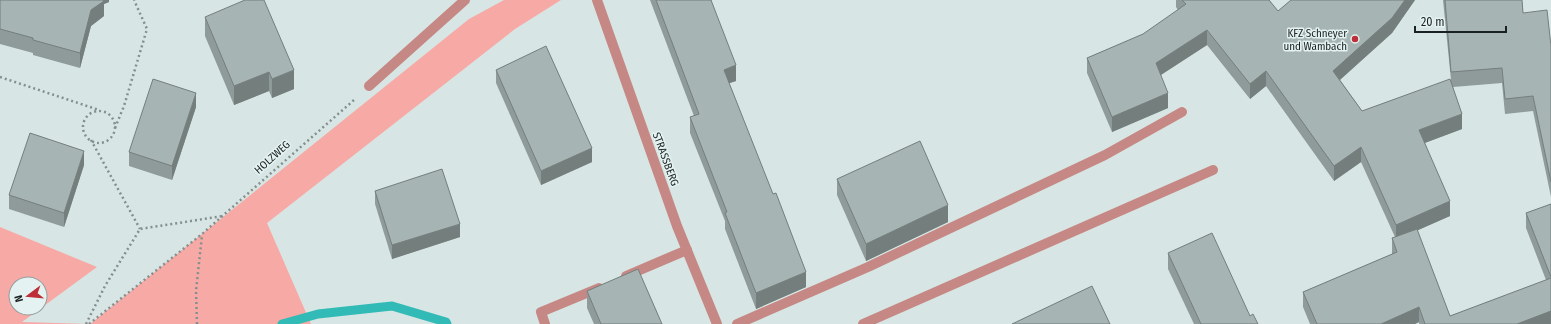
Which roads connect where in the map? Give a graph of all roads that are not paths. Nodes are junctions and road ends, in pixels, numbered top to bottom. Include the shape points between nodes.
1 (465, 0) edge
2 (597, 0) edge
3 (369, 86) road end
4 (1182, 112) dead end
5 (1213, 170) dead end
6 (687, 250) junction
7 (545, 324) edge
8 (717, 324) edge
9 (737, 324) edge
10 (863, 324) edge

1 - 3 street
2 - 6 street, STRASSBERG
4 - 9 street via 1105,155 868,267
5 - 10 street
6 - 7 street via 541,312
6 - 8 street, STRASSBERG

